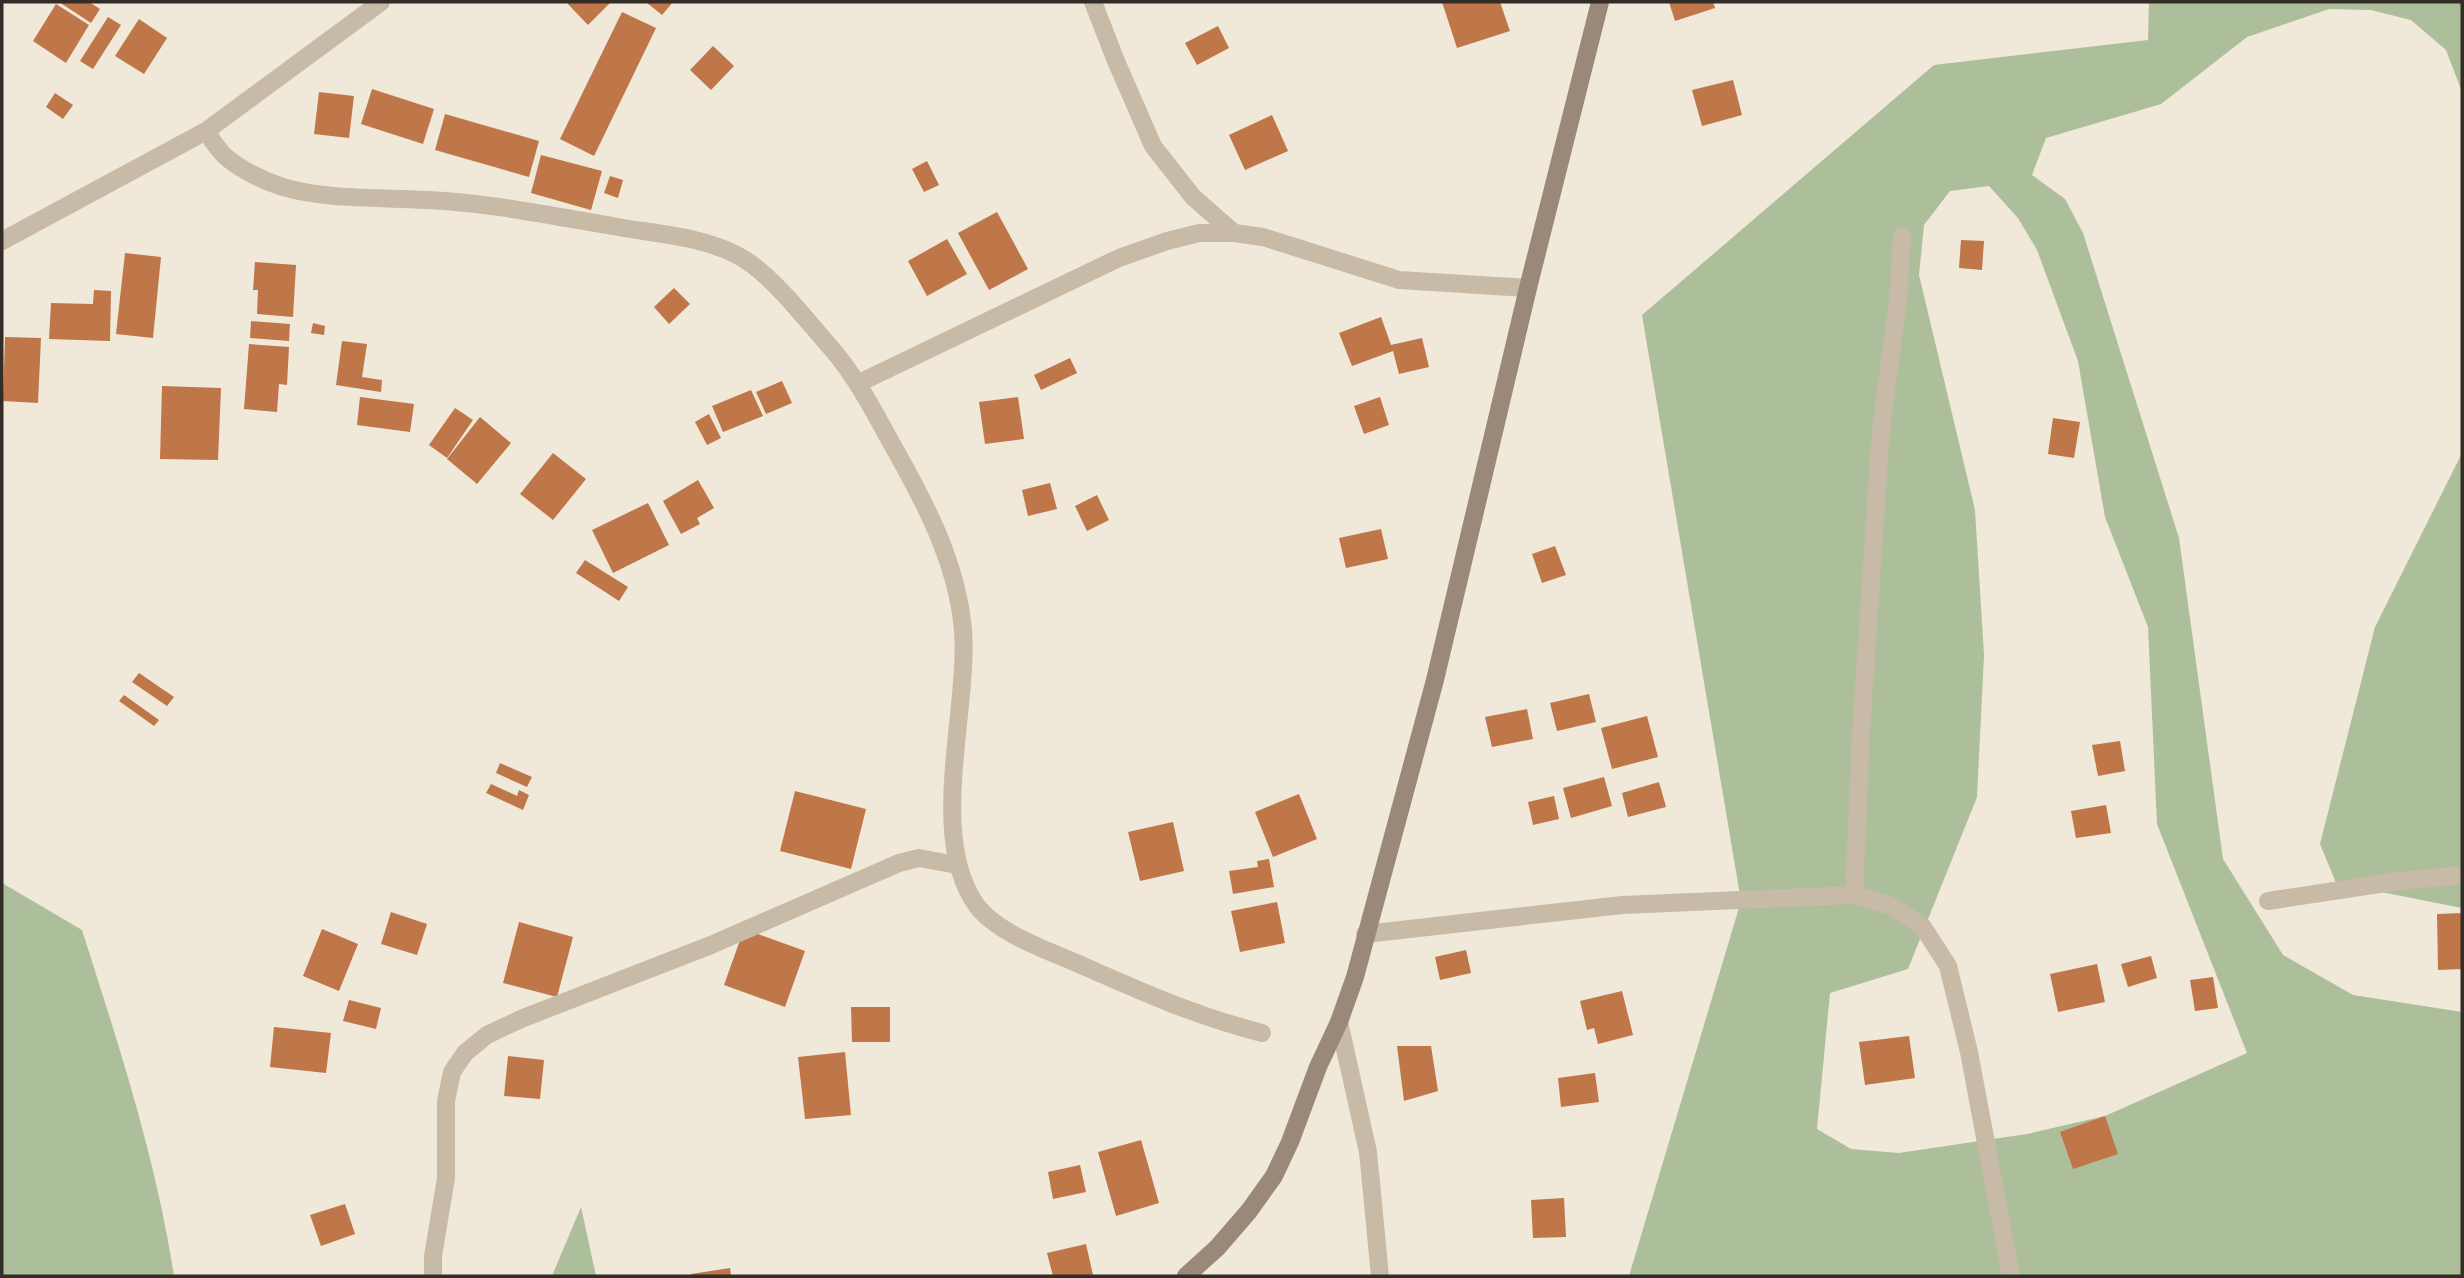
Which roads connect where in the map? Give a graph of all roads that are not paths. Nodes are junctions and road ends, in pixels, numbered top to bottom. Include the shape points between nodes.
1 (381, 2) edge
2 (1093, 2) edge
3 (1600, 2) edge
4 (206, 131) junction
5 (1234, 233) junction
6 (1902, 236) dead end
7 (2, 241) edge
8 (1528, 288) junction
9 (859, 383) junction
10 (957, 865) junction
11 (2462, 875) edge
12 (1854, 895) junction
13 (2268, 901) dead end
14 (1365, 934) junction
15 (1339, 1023) junction
16 (1262, 1033) dead end
17 (433, 1276) edge
18 (1186, 1276) edge
19 (1380, 1276) edge
20 (2011, 1276) edge

1 - 4 street
2 - 5 street via 1153,146 1193,197
3 - 8 street
4 - 7 street
4 - 9 street via 225,156 284,187 502,207 703,240 760,270
5 - 8 street via 1298,246 1399,280
5 - 9 street via 1199,233 1119,258
6 - 12 street via 1880,442
8 - 14 street via 1435,680
9 - 10 street via 916,486 958,592 963,633 952,835
10 - 16 street via 966,890 981,911 1033,945 1196,1014
10 - 17 street via 919,858 899,863 487,1035 452,1072 446,1101 446,1178
11 - 13 street
12 - 14 street via 1622,905
12 - 20 street via 1891,906 1923,927 1948,966
14 - 15 street
15 - 18 street via 1274,1175 1217,1248
15 - 19 street via 1368,1153

